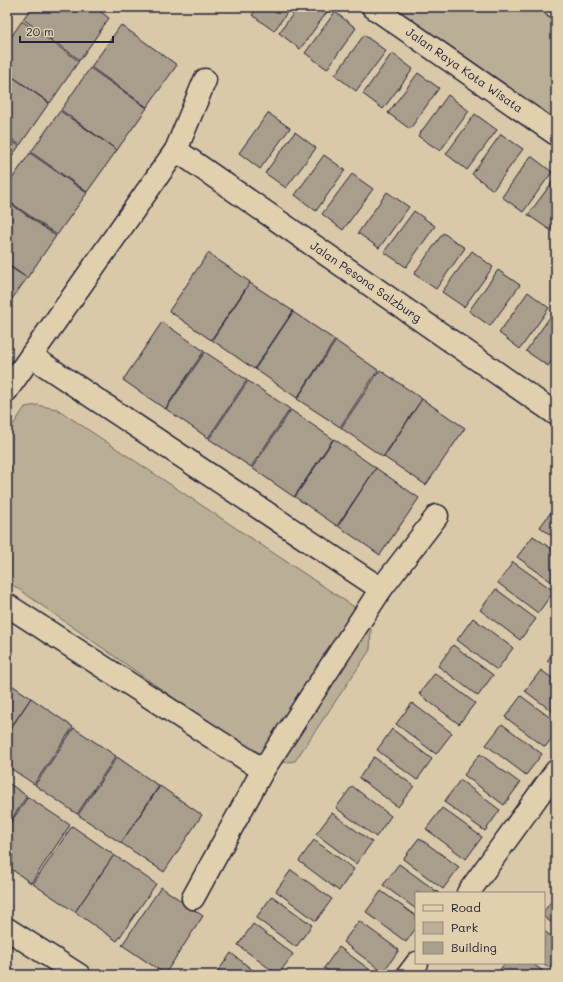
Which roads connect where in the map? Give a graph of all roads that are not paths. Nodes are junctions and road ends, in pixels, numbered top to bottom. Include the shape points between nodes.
1 (373, 7) edge
2 (205, 80) dead end
3 (556, 134) edge
4 (176, 150) junction
5 (31, 356) junction
6 (7, 390) edge
7 (556, 414) edge
8 (436, 516) dead end
9 (381, 589) junction
10 (7, 605) edge
11 (263, 770) junction
12 (556, 771) edge
13 (469, 892) edge
14 (193, 898) dead end
15 (7, 929) edge
16 (416, 964) edge
17 (79, 975) edge
18 (408, 975) edge

1 - 3 street, Jalan Raya Kota Wisata
2 - 4 street
4 - 5 street
4 - 7 street, Jalan Pesona Salzburg
5 - 6 street
5 - 9 street
8 - 9 street
9 - 11 street
10 - 11 street
11 - 14 street
12 - 13 street
15 - 17 street
16 - 18 street

